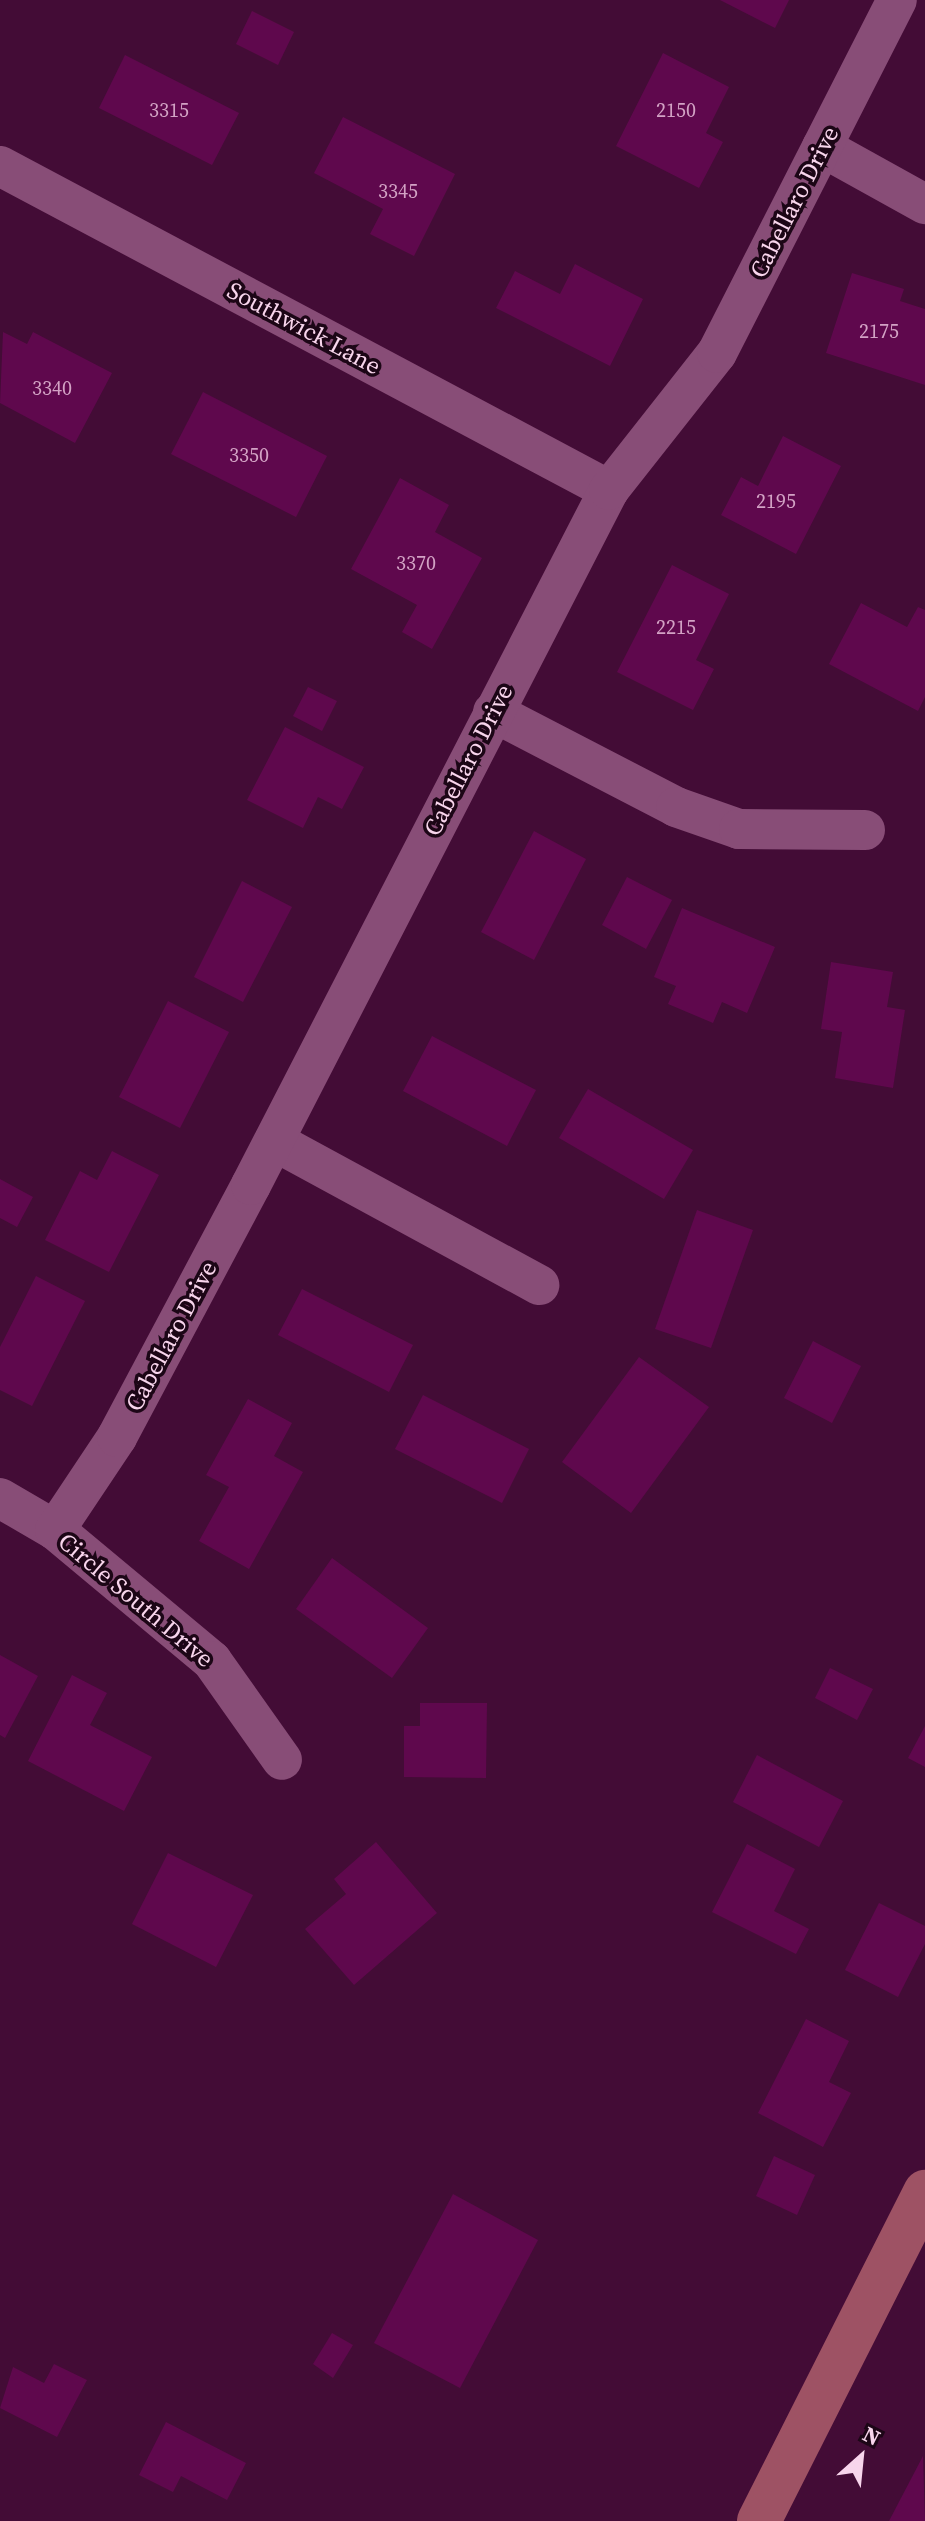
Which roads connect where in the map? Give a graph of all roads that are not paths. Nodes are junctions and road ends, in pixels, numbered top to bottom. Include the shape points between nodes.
1 (897, 0) edge
2 (822, 147) junction
3 (0, 166) edge
4 (925, 204) edge
5 (609, 490) junction
6 (493, 712) junction
7 (865, 830) dead end
8 (274, 1141) junction
9 (539, 1285) dead end
10 (0, 1498) edge
11 (55, 1530) junction
12 (282, 1760) dead end
13 (925, 2192) edge
14 (759, 2521) edge

1 - 2 street, Cabellaro Drive
2 - 4 street
2 - 5 street, Cabellaro Drive via 717,353
3 - 5 street, Southwick Lane
5 - 6 street, Cabellaro Drive
6 - 7 street via 676,807 739,829
6 - 8 street, Cabellaro Drive
8 - 9 street
8 - 11 street, Cabellaro Drive via 117,1437
10 - 11 street, Circle South Drive
11 - 12 street, Circle South Drive via 212,1661
13 - 14 main road

